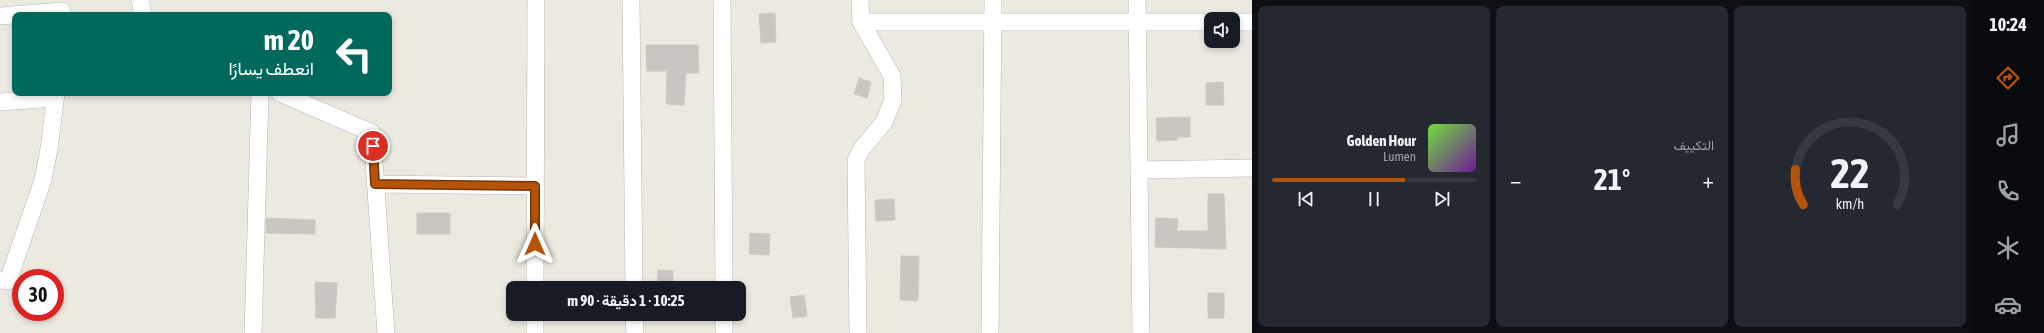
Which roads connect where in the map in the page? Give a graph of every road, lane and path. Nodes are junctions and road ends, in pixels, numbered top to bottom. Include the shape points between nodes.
1 (140, 0) edge
2 (536, 0) edge
3 (631, 0) edge
4 (722, 0) edge
5 (860, 0) edge
6 (994, 0) edge
7 (1137, 0) edge
8 (62, 9) edge
9 (35, 12) edge
10 (142, 12) edge
11 (12, 15) edge
12 (0, 16) edge
13 (861, 22) junction
14 (993, 22) junction
15 (1137, 22) junction
16 (1204, 22) edge
17 (1240, 22) edge
18 (1252, 22) edge
19 (48, 96) edge
20 (56, 96) edge
21 (260, 96) edge
22 (287, 96) edge
23 (0, 102) edge
24 (1252, 168) edge
25 (1139, 170) junction
26 (375, 184) junction
27 (535, 186) junction
28 (0, 280) edge
29 (535, 281) edge
30 (634, 281) edge
31 (724, 281) edge
32 (535, 321) edge
33 (634, 321) edge
34 (724, 321) edge
35 (253, 333) edge
36 (386, 333) edge
37 (535, 333) edge
38 (634, 333) edge
39 (724, 333) edge
40 (858, 333) edge
41 (990, 333) edge
42 (1141, 333) edge

1 - 10 street
2 - 27 street
3 - 30 street
4 - 31 street
5 - 13 street
6 - 14 street
7 - 15 street
8 - 9 street
11 - 12 street
13 - 14 street
13 - 40 street via 892,76 893,100 884,122 856,160
14 - 15 street
14 - 41 street
15 - 16 street
15 - 25 street
17 - 18 street
19 - 23 street
20 - 28 street via 43,180 8,282
21 - 35 street
22 - 26 street via 372,133
24 - 25 street
25 - 42 street
26 - 27 street
26 - 36 street
27 - 29 street
32 - 37 street
33 - 38 street
34 - 39 street

